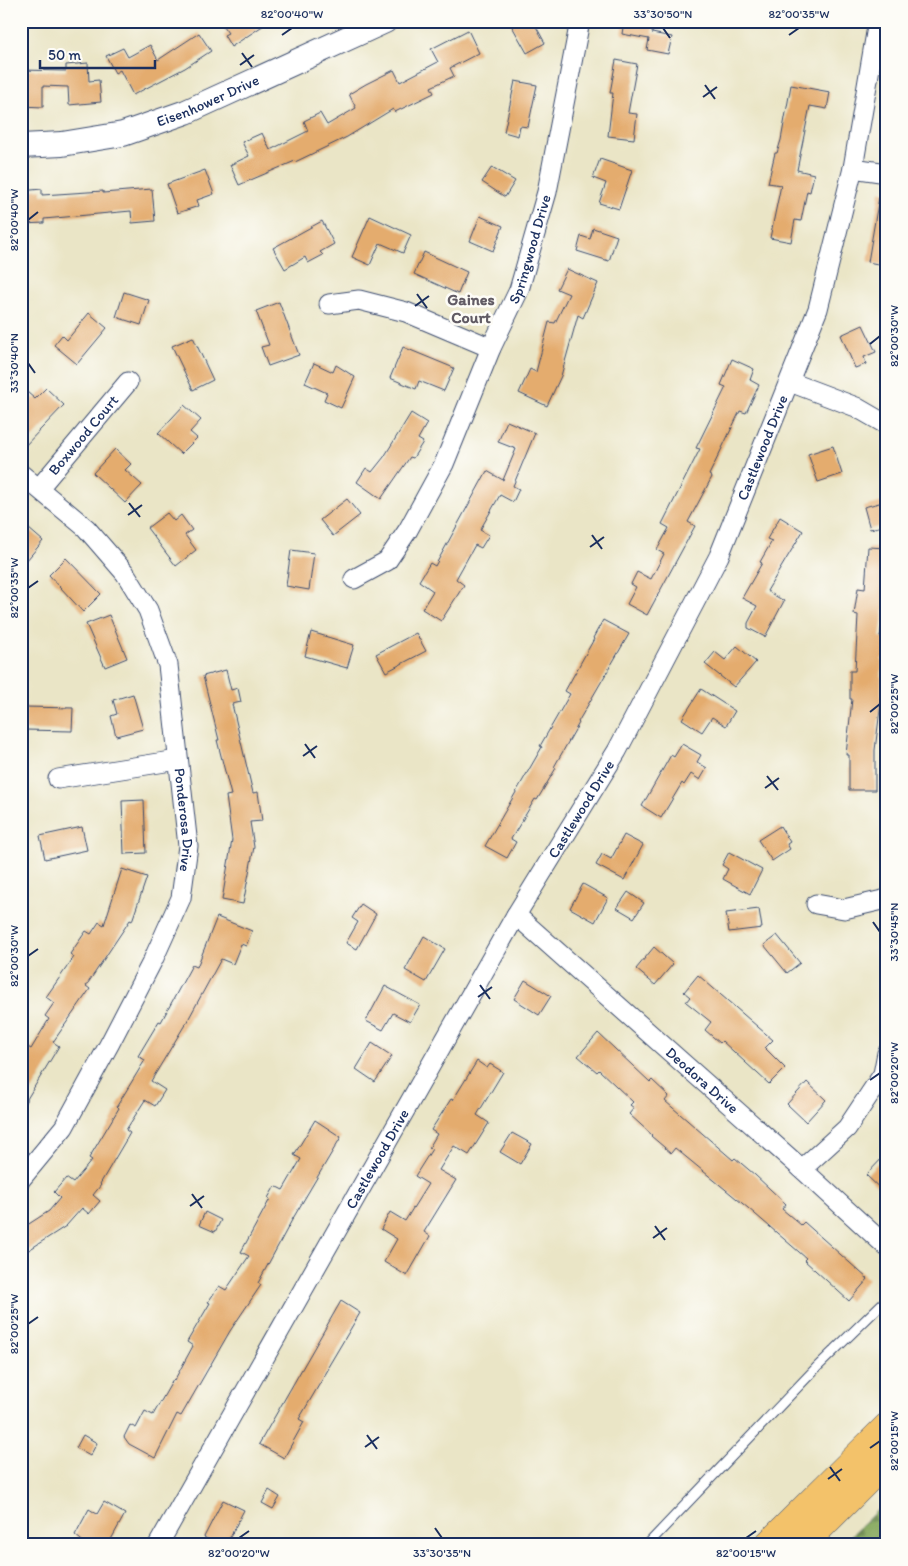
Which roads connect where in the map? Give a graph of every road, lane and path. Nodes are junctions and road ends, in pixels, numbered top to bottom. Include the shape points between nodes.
1 (385, 21) edge
2 (580, 21) edge
3 (878, 21) edge
4 (21, 146) edge
5 (853, 168) junction
6 (887, 174) edge
7 (329, 304) dead end
8 (492, 348) junction
9 (128, 382) dead end
10 (790, 382) junction
11 (887, 425) edge
12 (21, 474) edge
13 (39, 488) junction
14 (354, 579) dead end
15 (178, 760) junction
16 (58, 779) dead end
17 (887, 899) edge
18 (816, 904) dead end
19 (516, 915) junction
20 (887, 1053) edge
21 (802, 1169) junction
22 (21, 1179) edge
23 (887, 1247) edge
24 (887, 1298) edge
25 (887, 1427) edge
26 (887, 1460) edge
27 (158, 1545) edge
28 (647, 1545) edge
29 (768, 1545) edge
30 (802, 1545) edge

1 - 4 street, Eisenhower Drive via 177,116 123,134 62,144
2 - 8 street, Springwood Drive via 548,192 519,290
3 - 5 street, Castlewood Drive
5 - 6 street
5 - 10 street, Castlewood Drive via 818,309
7 - 8 street via 359,300 406,312
8 - 14 street, Springwood Drive via 444,464 408,530 386,561
9 - 13 street, Boxwood Court
10 - 11 street via 856,407
10 - 19 street, Castlewood Drive via 719,556 616,751
12 - 13 street, Ponderosa Drive
13 - 15 street, Ponderosa Drive via 86,528 125,572 148,610 168,665
15 - 16 street
15 - 22 street, Ponderosa Drive via 188,846 181,898 153,960 64,1127
17 - 18 street via 844,909
19 - 21 street, Deodora Drive
19 - 27 street, Castlewood Drive
20 - 21 street via 883,1074 847,1128
21 - 23 street, Deodora Drive
24 - 28 lane
25 - 29 main road
26 - 30 main road

